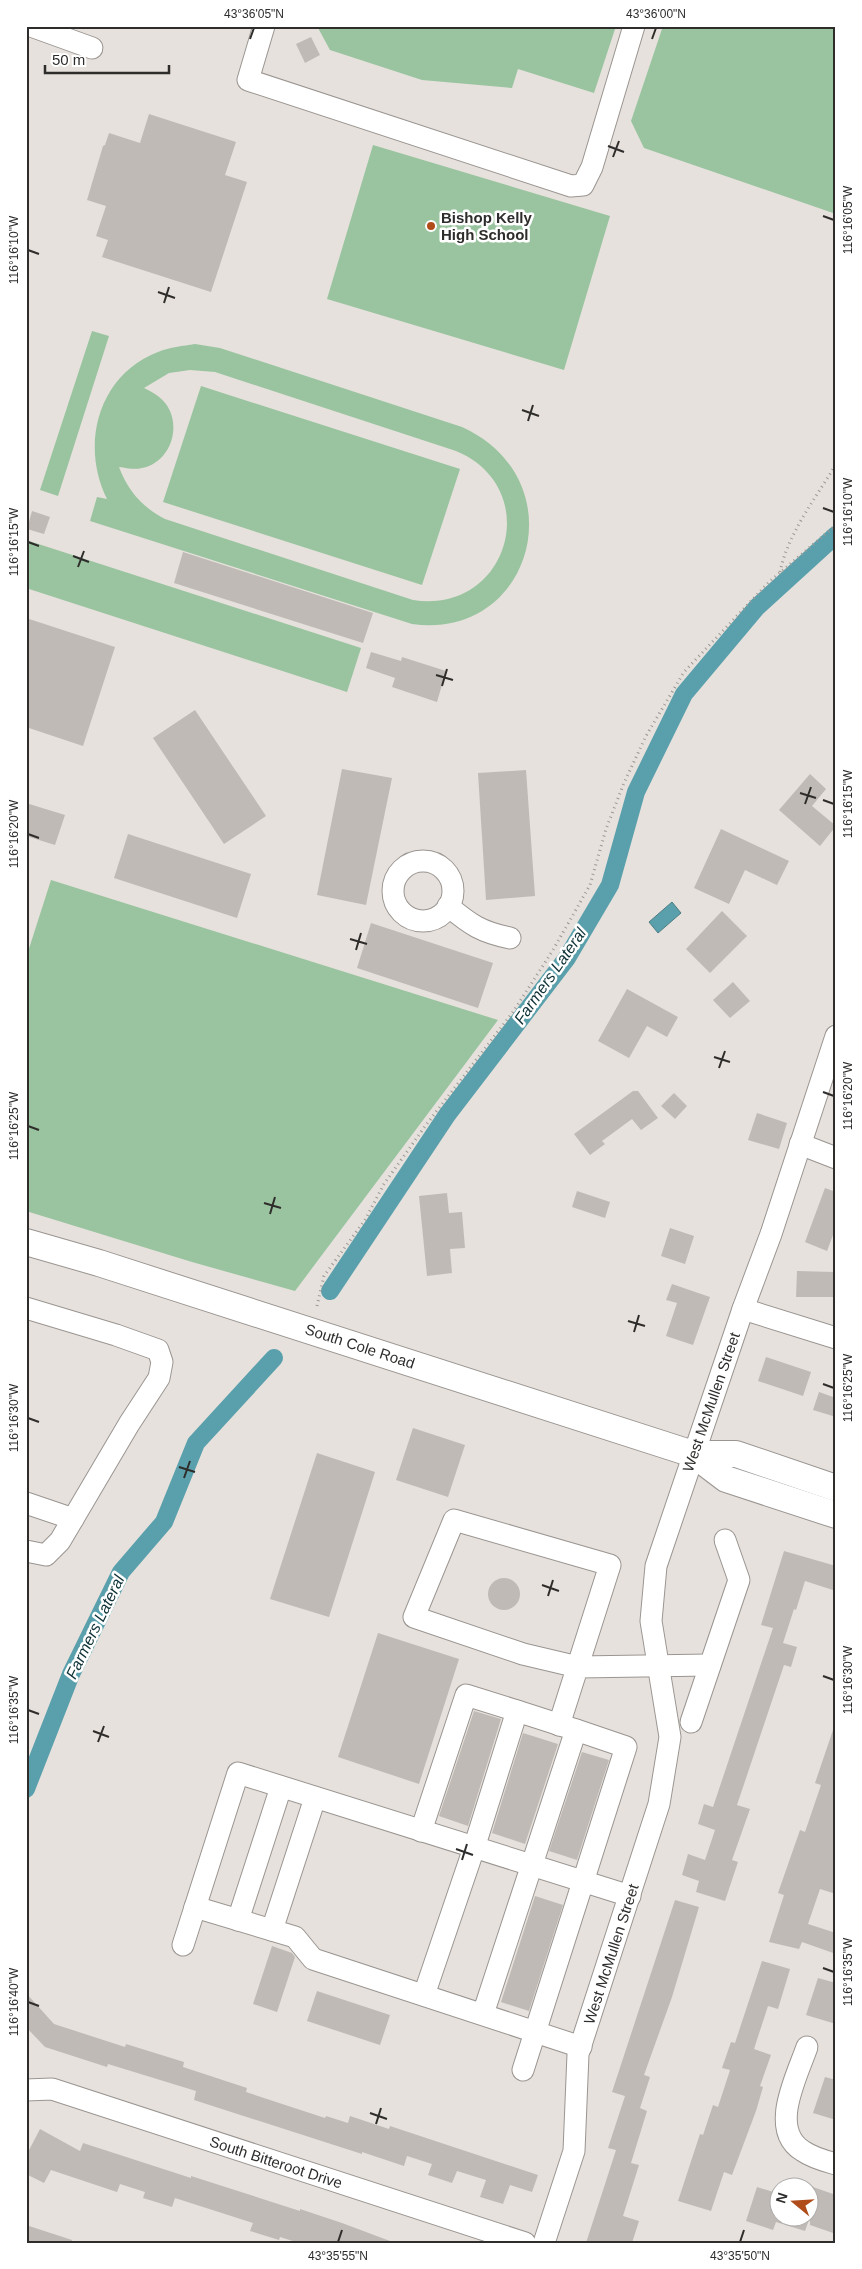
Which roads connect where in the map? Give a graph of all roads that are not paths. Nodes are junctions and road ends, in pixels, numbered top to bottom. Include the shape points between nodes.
1 (31, 26) edge
2 (264, 26) edge
3 (634, 26) edge
4 (92, 48) dead end
5 (448, 906) dead end
6 (510, 938) dead end
7 (836, 1036) edge
8 (800, 1144) junction
9 (836, 1158) edge
10 (26, 1242) edge
11 (26, 1308) edge
12 (743, 1309) junction
13 (836, 1338) edge
14 (693, 1454) junction
15 (836, 1488) edge
16 (26, 1503) edge
17 (836, 1515) edge
18 (73, 1519) junction
19 (725, 1540) dead end
20 (26, 1551) edge
21 (658, 1665) junction
22 (710, 1665) junction
23 (578, 1667) junction
24 (517, 1711) junction
25 (691, 1722) dead end
26 (568, 1727) junction
27 (281, 1787) junction
28 (315, 1798) junction
29 (421, 1831) junction
30 (474, 1848) junction
31 (532, 1866) junction
32 (584, 1882) junction
33 (630, 1896) junction
34 (195, 1907) junction
35 (238, 1920) junction
36 (272, 1930) junction
37 (183, 1945) dead end
38 (424, 1995) junction
39 (483, 2014) junction
40 (536, 2032) junction
41 (581, 2047) junction
42 (807, 2047) dead end
43 (523, 2070) dead end
44 (26, 2090) edge
45 (836, 2164) edge
46 (526, 2243) edge
47 (544, 2243) edge

1 - 4 street
2 - 3 street via 248,80 571,186 583,185 592,167
5 - 6 street via 486,933
7 - 8 street, West McMullen Street
8 - 9 street
8 - 12 street, West McMullen Street
10 - 14 main road, South Cole Road
11 - 18 street via 116,1334 158,1350 162,1362 159,1378
12 - 13 street
12 - 14 street, West McMullen Street
14 - 15 main road, South Cole Road via 736,1454
14 - 17 main road, South Cole Road via 726,1479
14 - 21 street, West McMullen Street via 656,1566 650,1621
16 - 18 street
18 - 20 street via 60,1541 46,1555
19 - 22 street via 739,1580
21 - 22 street
21 - 23 street
21 - 33 street, West McMullen Street via 670,1736 659,1804
22 - 25 street
23 - 23 street via 523,1654 414,1617 454,1520 610,1565
23 - 26 street
24 - 26 street
24 - 29 street via 466,1695
24 - 30 street
26 - 31 street
26 - 32 street via 626,1746
27 - 28 street
27 - 34 street via 238,1773
27 - 35 street
28 - 29 street
28 - 36 street
29 - 30 street
30 - 31 street
30 - 38 street
31 - 32 street
31 - 39 street
32 - 33 street
32 - 40 street
33 - 41 street, West McMullen Street
34 - 35 street
34 - 37 street
35 - 36 street
36 - 38 street via 295,1937 313,1959
38 - 39 street
39 - 40 street
40 - 41 street
40 - 43 street
41 - 47 street, West McMullen Street via 578,2054 574,2151
42 - 45 street via 786,2110 785,2125 790,2138 801,2151
44 - 46 street, South Bitteroot Drive via 52,2089

